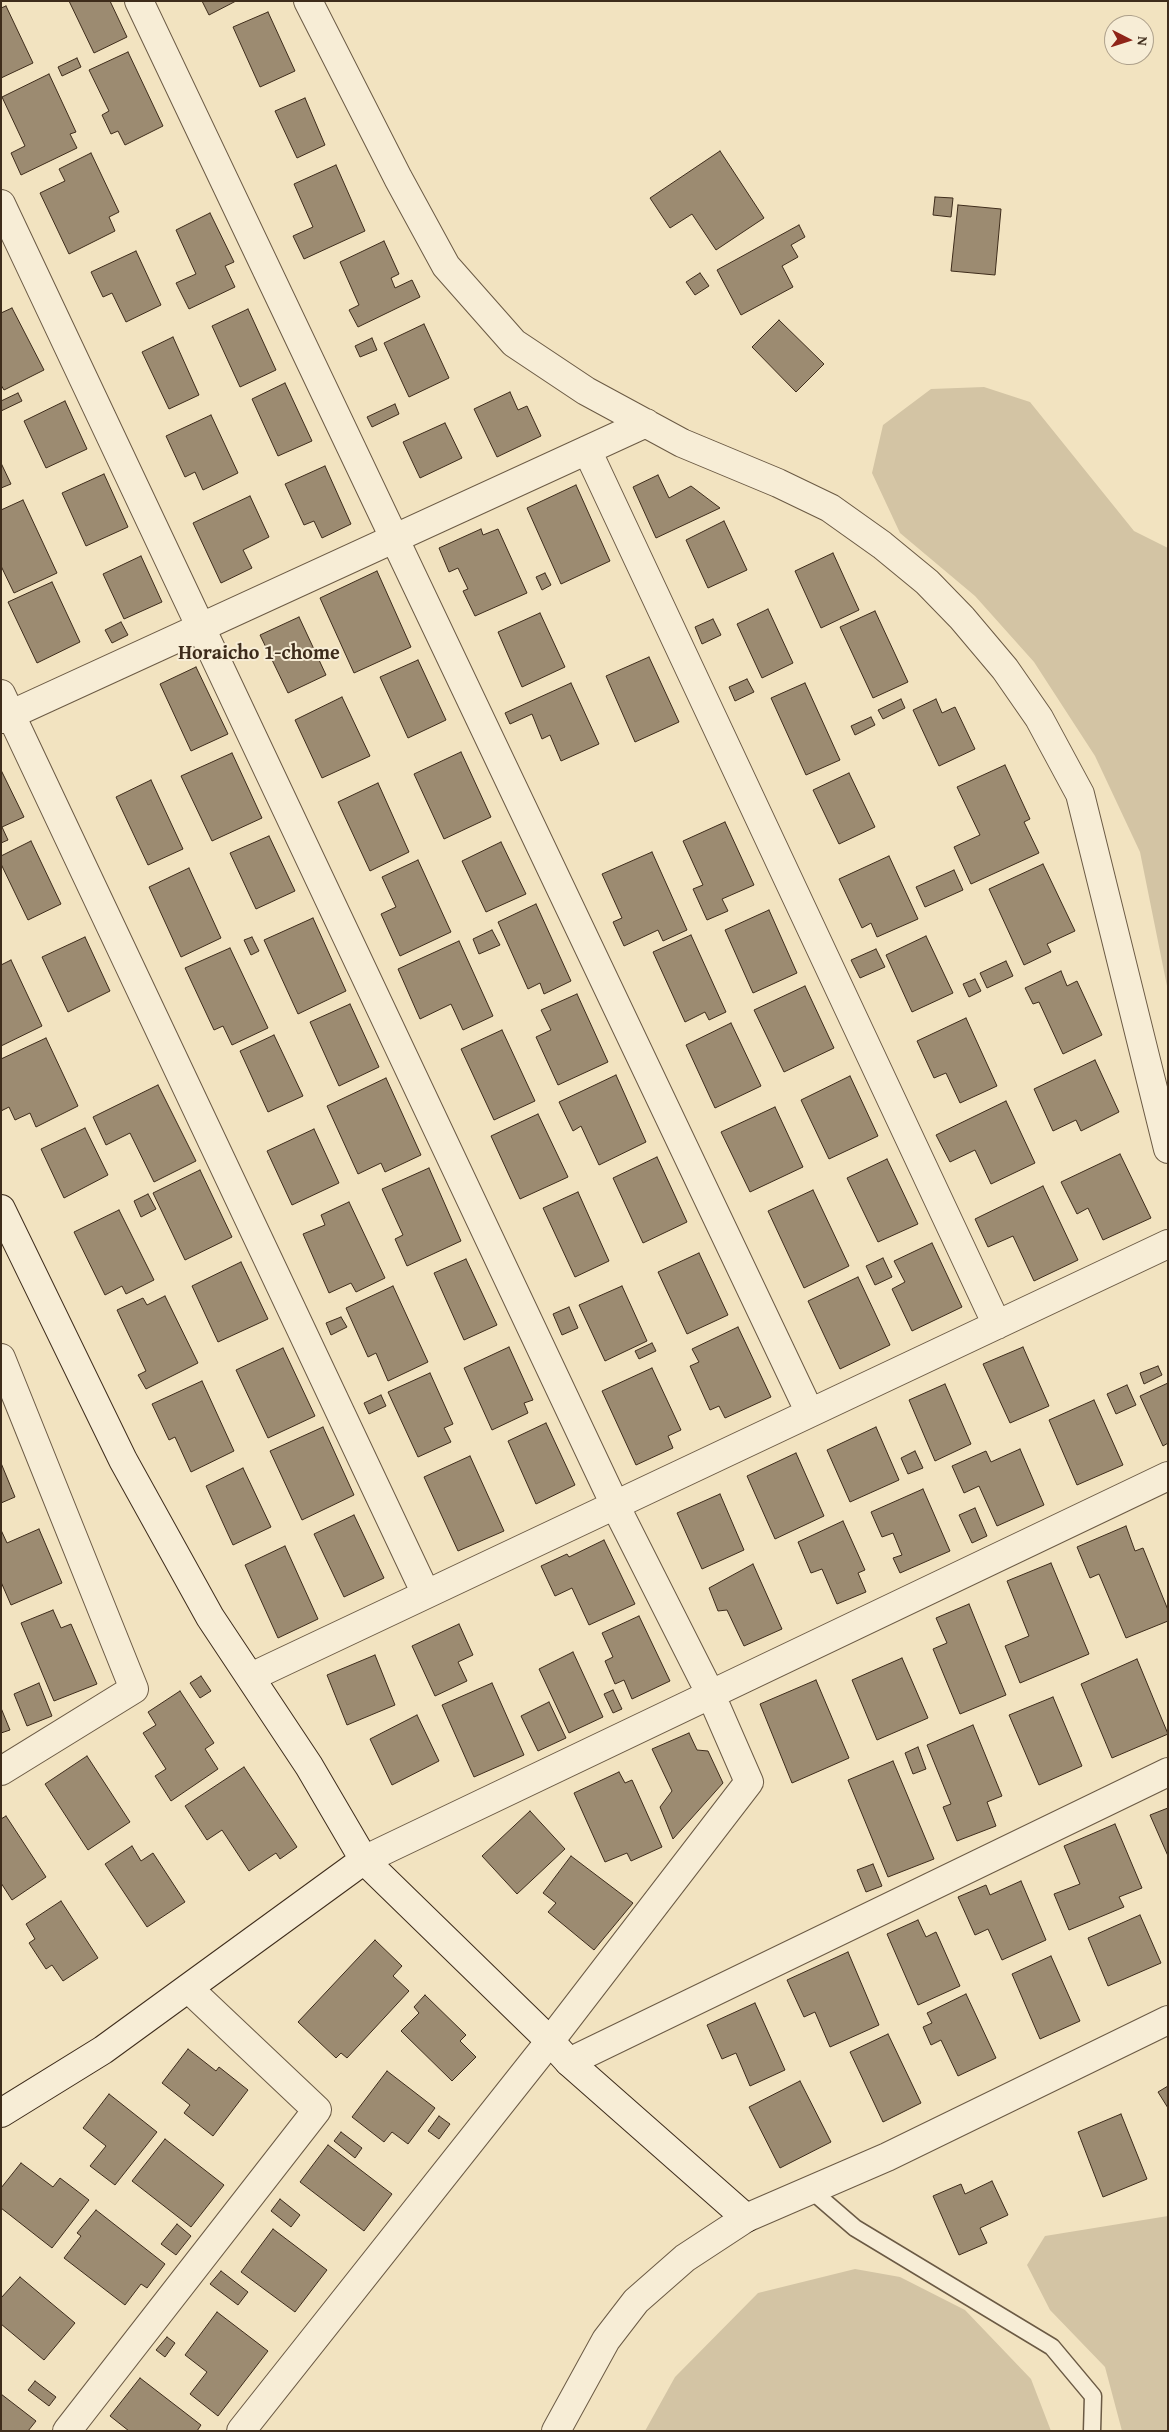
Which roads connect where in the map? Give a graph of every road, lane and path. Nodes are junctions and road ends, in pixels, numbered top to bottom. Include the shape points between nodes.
1 (139, 1) edge
2 (308, 1) edge
3 (1, 204) edge
4 (646, 423) junction
5 (587, 450) junction
6 (394, 539) junction
7 (201, 627) junction
8 (4, 709) edge
9 (1160, 1089) edge
10 (1168, 1149) edge
11 (1, 1209) edge
12 (1168, 1244) edge
13 (997, 1325) junction
14 (1, 1358) edge
15 (810, 1413) junction
16 (1168, 1476) edge
17 (615, 1505) junction
18 (426, 1594) junction
19 (250, 1677) junction
20 (711, 1695) junction
21 (1, 1771) edge
22 (1168, 1772) edge
23 (364, 1860) junction
24 (189, 1989) junction
25 (1168, 2020) edge
26 (550, 2041) junction
27 (569, 2062) junction
28 (1, 2113) edge
29 (811, 2190) junction
30 (746, 2218) junction
31 (67, 2431) edge
32 (241, 2431) edge
33 (556, 2431) edge
34 (1092, 2431) edge

1 - 6 street
2 - 4 street via 446,266 514,343 586,391
3 - 7 street
4 - 5 street
4 - 9 street via 830,508 927,582 1005,668 1039,718 1080,794
5 - 6 street
5 - 13 street
6 - 7 street
6 - 15 street
7 - 8 street
7 - 17 street
8 - 18 street
9 - 10 street
11 - 19 street via 123,1460 210,1617
12 - 13 street
13 - 15 street
14 - 21 street via 134,1689
15 - 17 street
16 - 20 street
17 - 18 street
17 - 20 street
18 - 19 street
19 - 23 street via 309,1766
20 - 23 street
20 - 26 street via 749,1782
22 - 27 street
23 - 24 street
23 - 26 street
24 - 28 street via 103,2050
24 - 31 street via 317,2110
25 - 29 street via 896,2153
26 - 27 street
26 - 32 street
27 - 30 street
29 - 30 street
29 - 34 lane via 855,2228 1052,2347 1093,2396
30 - 33 street via 685,2258 636,2301 606,2340

